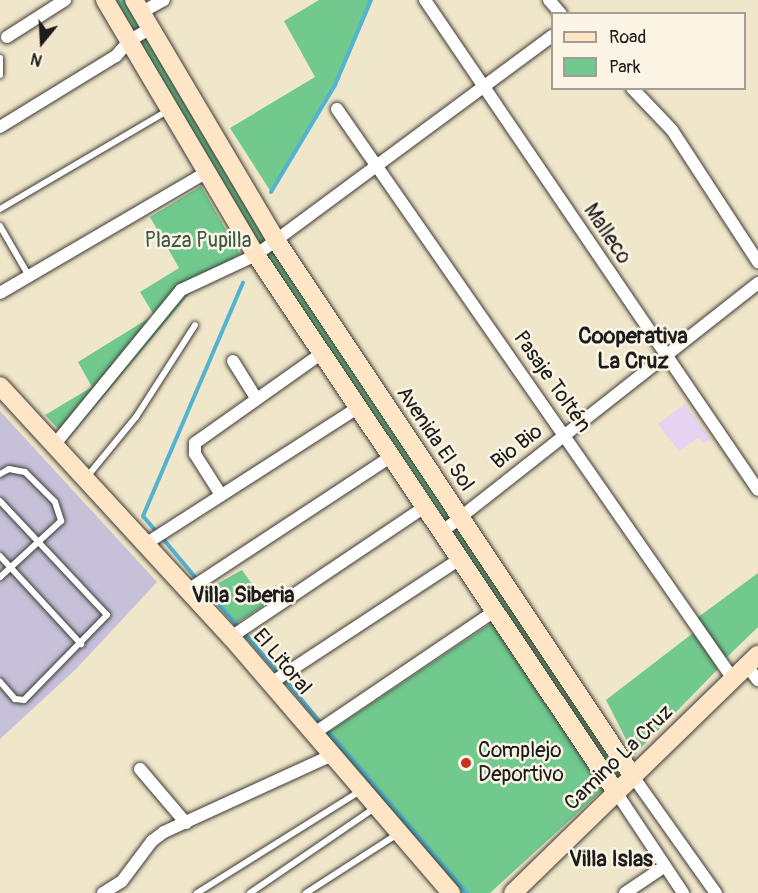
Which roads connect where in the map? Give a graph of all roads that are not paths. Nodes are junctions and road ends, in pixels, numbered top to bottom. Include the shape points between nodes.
1 (65, 0) edge
2 (105, 0) edge
3 (164, 0) edge
4 (425, 0) edge
5 (549, 0) edge
6 (559, 12) edge
7 (142, 14) edge
8 (7, 37) dead end
9 (551, 37) edge
10 (129, 41) junction
11 (0, 58) edge
12 (0, 75) edge
13 (484, 87) junction
14 (634, 90) edge
15 (337, 109) dead end
16 (169, 110) junction
17 (0, 127) edge
18 (377, 166) junction
19 (207, 172) junction
20 (0, 209) edge
21 (0, 226) edge
22 (276, 240) junction
23 (256, 255) junction
24 (758, 262) edge
25 (29, 276) junction
26 (758, 283) edge
27 (0, 293) edge
28 (195, 325) dead end
29 (322, 353) junction
30 (666, 356) junction
31 (233, 361) dead end
32 (6, 395) edge
33 (256, 398) junction
34 (359, 407) junction
35 (566, 435) junction
36 (54, 444) junction
37 (392, 456) junction
38 (0, 474) edge
39 (86, 478) junction
40 (758, 490) edge
41 (221, 495) junction
42 (0, 501) edge
43 (426, 506) junction
44 (460, 517) junction
45 (443, 531) junction
46 (38, 543) junction
47 (147, 543) junction
48 (0, 556) edge
49 (461, 558) junction
50 (10, 567) junction
51 (0, 577) edge
52 (188, 590) junction
53 (496, 610) junction
54 (231, 637) junction
55 (81, 644) junction
56 (754, 667) edge
57 (733, 679) junction
58 (0, 682) edge
59 (271, 683) junction
60 (313, 734) junction
61 (332, 755) junction
62 (140, 769) dead end
63 (632, 775) junction
64 (362, 790) junction
65 (616, 792) junction
66 (376, 807) junction
67 (186, 823) junction
68 (399, 833) junction
69 (664, 866) junction
70 (103, 893) edge
71 (197, 893) edge
72 (250, 893) edge
73 (306, 893) edge
74 (451, 893) edge
75 (513, 893) edge
76 (625, 893) edge
77 (683, 893) edge
78 (716, 893) edge

1 - 8 street
2 - 10 main road
3 - 7 street
4 - 13 street, Malleco
5 - 6 street
7 - 10 street
7 - 22 main road, Avenida El Sol
9 - 13 street
10 - 16 main road
10 - 17 street via 116,56
11 - 12 lane
13 - 18 street
13 - 30 street, Malleco
14 - 24 street via 672,130
15 - 18 street, Pasaje Toltén
16 - 19 main road
16 - 20 lane
18 - 22 street
18 - 35 street, Pasaje Toltén
19 - 23 main road
19 - 25 street
21 - 25 lane
22 - 23 street
22 - 44 main road, Avenida El Sol
23 - 29 main road
23 - 36 street via 181,290
25 - 27 street
26 - 30 street, Bio Bio
28 - 39 lane via 136,417
29 - 33 street
29 - 34 main road
30 - 35 street, Bio Bio
30 - 40 street, Malleco
31 - 33 street
32 - 36 main road, El Litoral
33 - 41 street via 195,443 195,454
34 - 37 main road
34 - 41 street
35 - 44 street, Bio Bio
35 - 57 street, Pasaje Toltén
36 - 39 main road, El Litoral
37 - 43 main road
37 - 52 street
38 - 46 lane via 9,469 25,472 59,507 60,526
39 - 47 main road, El Litoral
41 - 47 street
42 - 46 lane
43 - 45 main road
43 - 54 street
44 - 45 street, Bio Bio
44 - 63 main road, Avenida El Sol
45 - 49 main road
46 - 50 lane
46 - 55 lane via 105,611 106,619
47 - 52 main road, El Litoral
48 - 50 lane
49 - 53 main road
49 - 59 street
50 - 51 lane
50 - 55 lane
52 - 54 main road, El Litoral
53 - 60 street
53 - 65 main road
54 - 59 main road, El Litoral
55 - 58 lane via 24,700 15,699
56 - 57 main road, Camino La Cruz
57 - 63 main road, Camino La Cruz
59 - 60 main road, El Litoral
60 - 61 main road, El Litoral
61 - 64 main road, El Litoral
61 - 67 street
62 - 67 street
63 - 65 main road, Camino La Cruz
63 - 78 street, Avenida El Sol
64 - 66 main road, El Litoral
64 - 71 lane
65 - 69 street
65 - 75 main road, Camino La Cruz
66 - 68 main road, El Litoral
66 - 72 lane
67 - 70 street via 152,841 126,877
68 - 73 lane
68 - 74 main road, El Litoral
69 - 76 street
69 - 77 street

